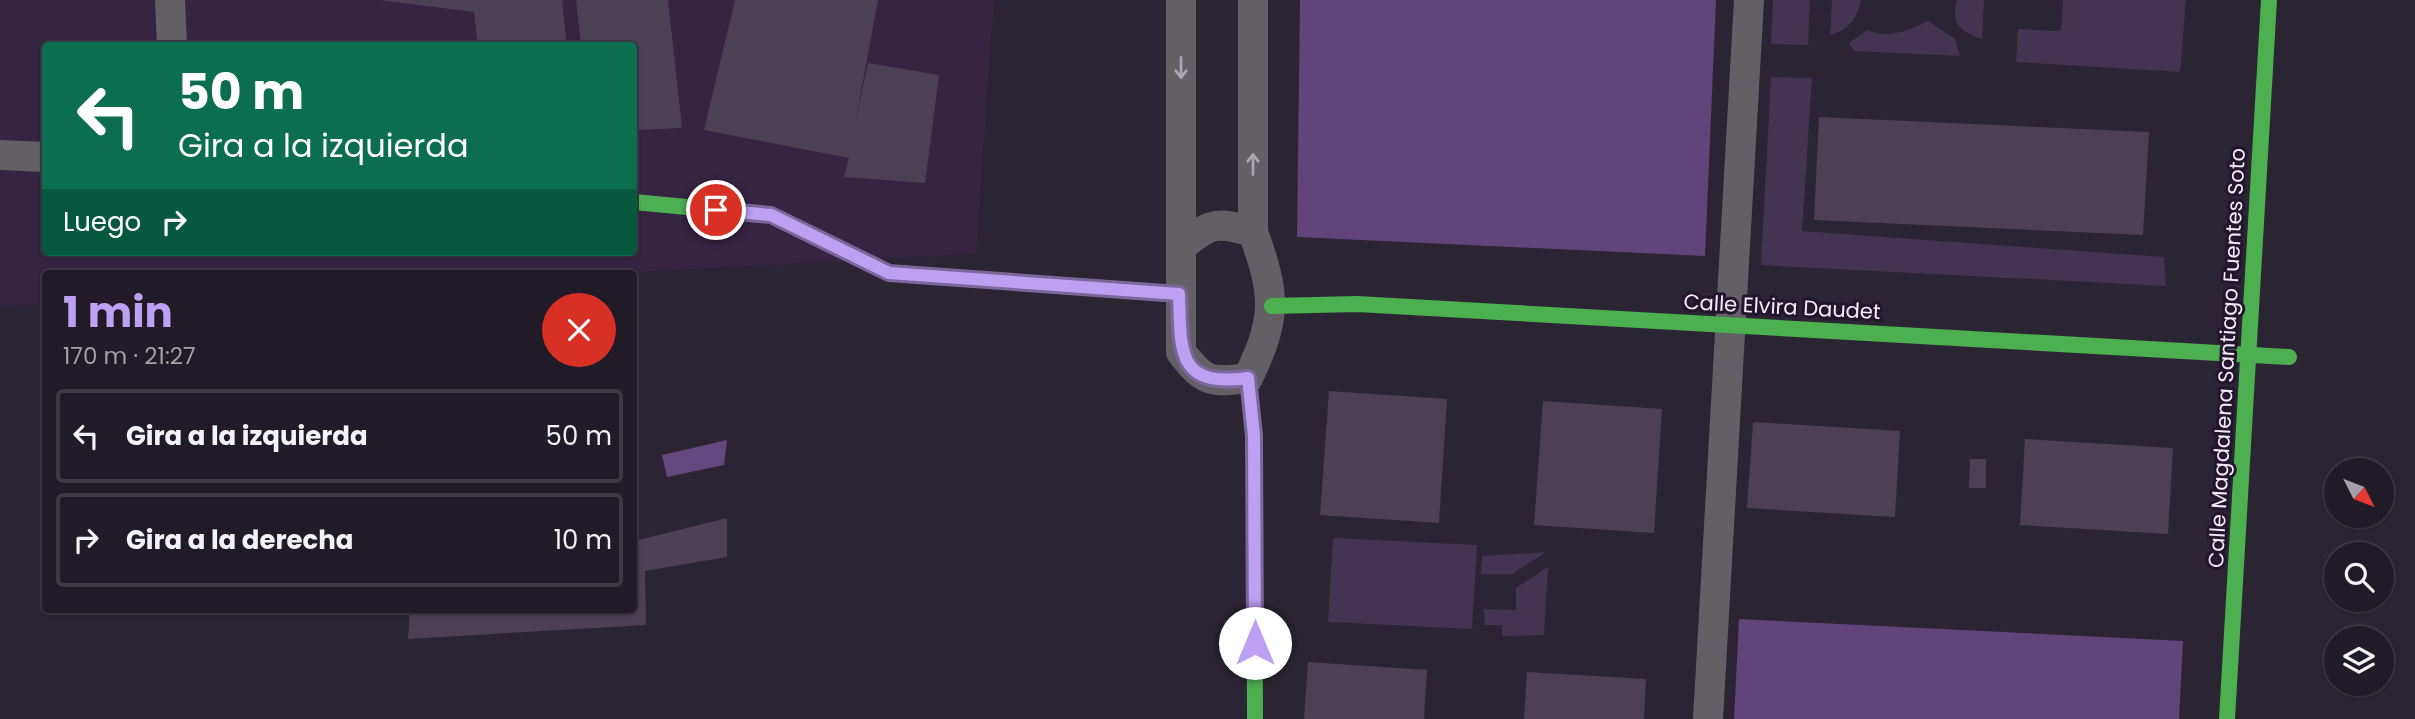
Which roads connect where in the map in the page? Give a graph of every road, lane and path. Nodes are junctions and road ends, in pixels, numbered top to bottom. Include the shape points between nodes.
1 (170, 0) edge
2 (1181, 0) edge
3 (1254, 0) edge
4 (1749, 0) edge
5 (2269, 0) edge
6 (172, 42) edge
7 (0, 155) edge
8 (42, 157) edge
9 (637, 202) edge
10 (1253, 232) junction
11 (1181, 247) junction
12 (1179, 294) junction
13 (1272, 306) junction
14 (1730, 325) junction
15 (2249, 356) junction
16 (2289, 357) dead end
17 (1248, 378) junction
18 (1255, 719) edge
19 (1708, 719) edge
20 (2227, 719) edge

1 - 6 street
2 -> 11 street
10 -> 3 street
4 - 14 street
5 - 15 street, Calle Magdalena Santiago Fuentes Soto
7 - 8 street
9 - 12 street via 771,215 889,273
10 - 11 street via 1228,225 1206,226
10 - 13 street via 1266,267
11 - 12 street
12 - 17 street via 1181,352 1199,376 1222,382
13 - 14 street, Calle Elvira Daudet via 1357,304
13 - 17 street via 1266,340
14 - 15 street, Calle Elvira Daudet
14 - 19 street
15 - 16 street, Calle Elvira Daudet
15 - 20 street, Calle Magdalena Santiago Fuentes Soto
17 - 18 street via 1254,436

